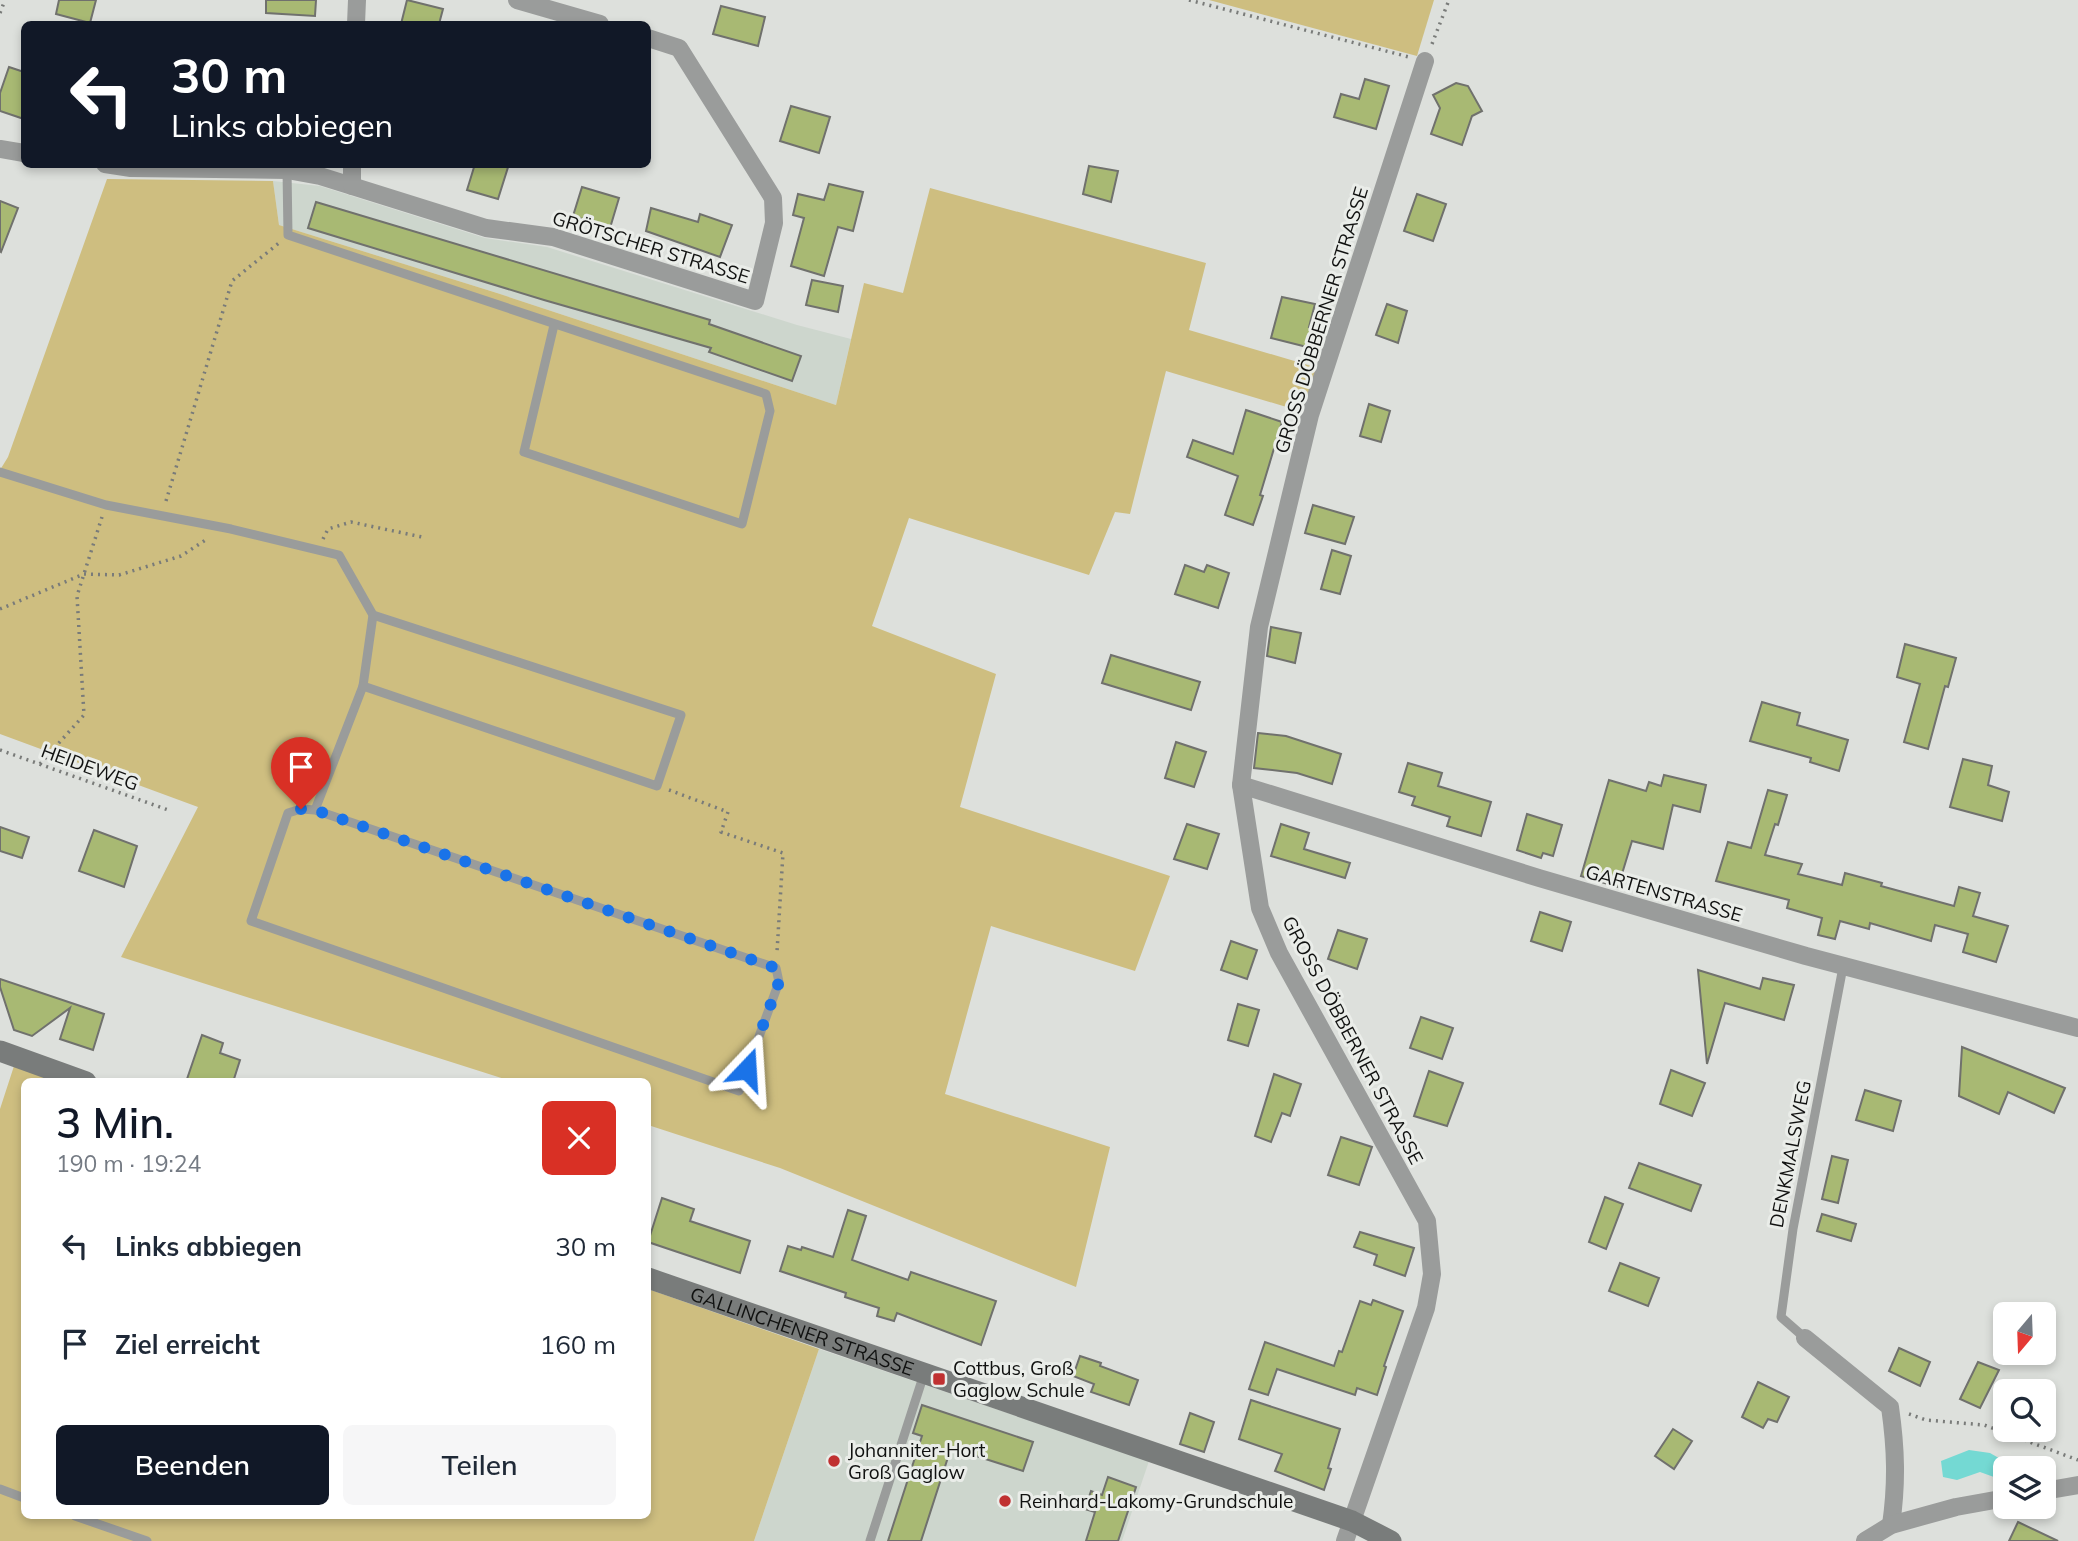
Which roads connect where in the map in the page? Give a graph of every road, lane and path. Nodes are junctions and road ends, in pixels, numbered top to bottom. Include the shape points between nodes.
1 (5, 0) edge
2 (357, 0) edge
3 (517, 0) edge
4 (1189, 0) edge
5 (1449, 0) edge
6 (0, 13) edge
7 (356, 21) edge
8 (590, 21) edge
9 (651, 39) edge
10 (1425, 61) junction
11 (0, 149) edge
12 (21, 152) edge
13 (131, 168) edge
14 (352, 168) edge
15 (287, 170) junction
16 (352, 186) junction
17 (288, 235) junction
18 (554, 325) junction
19 (0, 472) edge
20 (106, 505) junction
21 (162, 514) junction
22 (230, 529) junction
23 (422, 537) dead end
24 (318, 550) junction
25 (84, 574) junction
26 (0, 609) edge
27 (373, 615) junction
28 (363, 686) junction
29 (0, 750) edge
30 (40, 764) junction
31 (1241, 785) junction
32 (657, 786) junction
33 (315, 810) junction
34 (171, 811) dead end
35 (1843, 967) junction
36 (776, 968) junction
37 (2078, 1028) edge
38 (0, 1051) edge
39 (75, 1078) edge
40 (651, 1279) edge
41 (1805, 1338) joint
42 (924, 1374) junction
43 (1890, 1407) junction
44 (2078, 1460) edge
45 (2078, 1485) edge
46 (0, 1489) edge
47 (2056, 1489) edge
48 (21, 1496) edge
49 (1993, 1500) edge
50 (84, 1519) edge
51 (1891, 1525) junction
52 (1349, 1531) edge
53 (146, 1541) edge
54 (870, 1541) edge
55 (1391, 1541) edge
56 (1865, 1541) edge

1 - 6 path
2 - 7 street
3 - 8 street
4 - 10 path
5 - 10 path
9 - 16 street, GRÖTSCHER STRASSE via 679,48 773,198 774,223 755,301 553,237 486,228
10 - 31 street, GROSS DÖBBERNER STRASSE via 1310,415 1259,627
11 - 12 street
13 - 15 street, GRÖTSCHER STRASSE
14 - 16 street
15 - 16 street, GRÖTSCHER STRASSE
15 - 17 lane
17 - 18 lane
17 - 21 path via 232,281
18 - 18 lane via 766,394 769,411 742,524 524,452
19 - 20 lane
20 - 21 lane
20 - 25 path
21 - 22 lane
22 - 24 lane
22 - 25 path via 181,556 119,576
23 - 24 path via 351,522 328,529
24 - 27 lane via 339,555
25 - 26 path
25 - 30 path via 77,596 84,715
27 - 28 lane
27 - 32 lane via 681,715
28 - 32 lane
28 - 33 lane
29 - 30 path, HEIDEWEG
30 - 34 path, HEIDEWEG
31 - 35 street, GARTENSTRASSE
31 - 52 street, GROSS DÖBBERNER STRASSE via 1260,908 1279,953 1427,1221 1432,1274 1426,1308
32 - 36 path via 728,812 722,832 783,853
33 - 36 lane
33 - 36 lane via 288,813 251,921 739,1091 779,982
35 - 37 street, GARTENSTRASSE
35 - 41 lane, DENKMALSWEG via 1793,1228 1781,1317
38 - 39 street
40 - 42 street, GALLINCHENER STRASSE
41 - 43 street
42 - 52 street, GALLINCHENER STRASSE
42 - 54 lane
43 - 44 path via 1926,1420 1984,1425
43 - 51 street via 1896,1454
45 - 47 street
46 - 48 lane
49 - 51 street
50 - 53 lane
51 - 56 street
52 - 55 street, GALLINCHENER STRASSE

